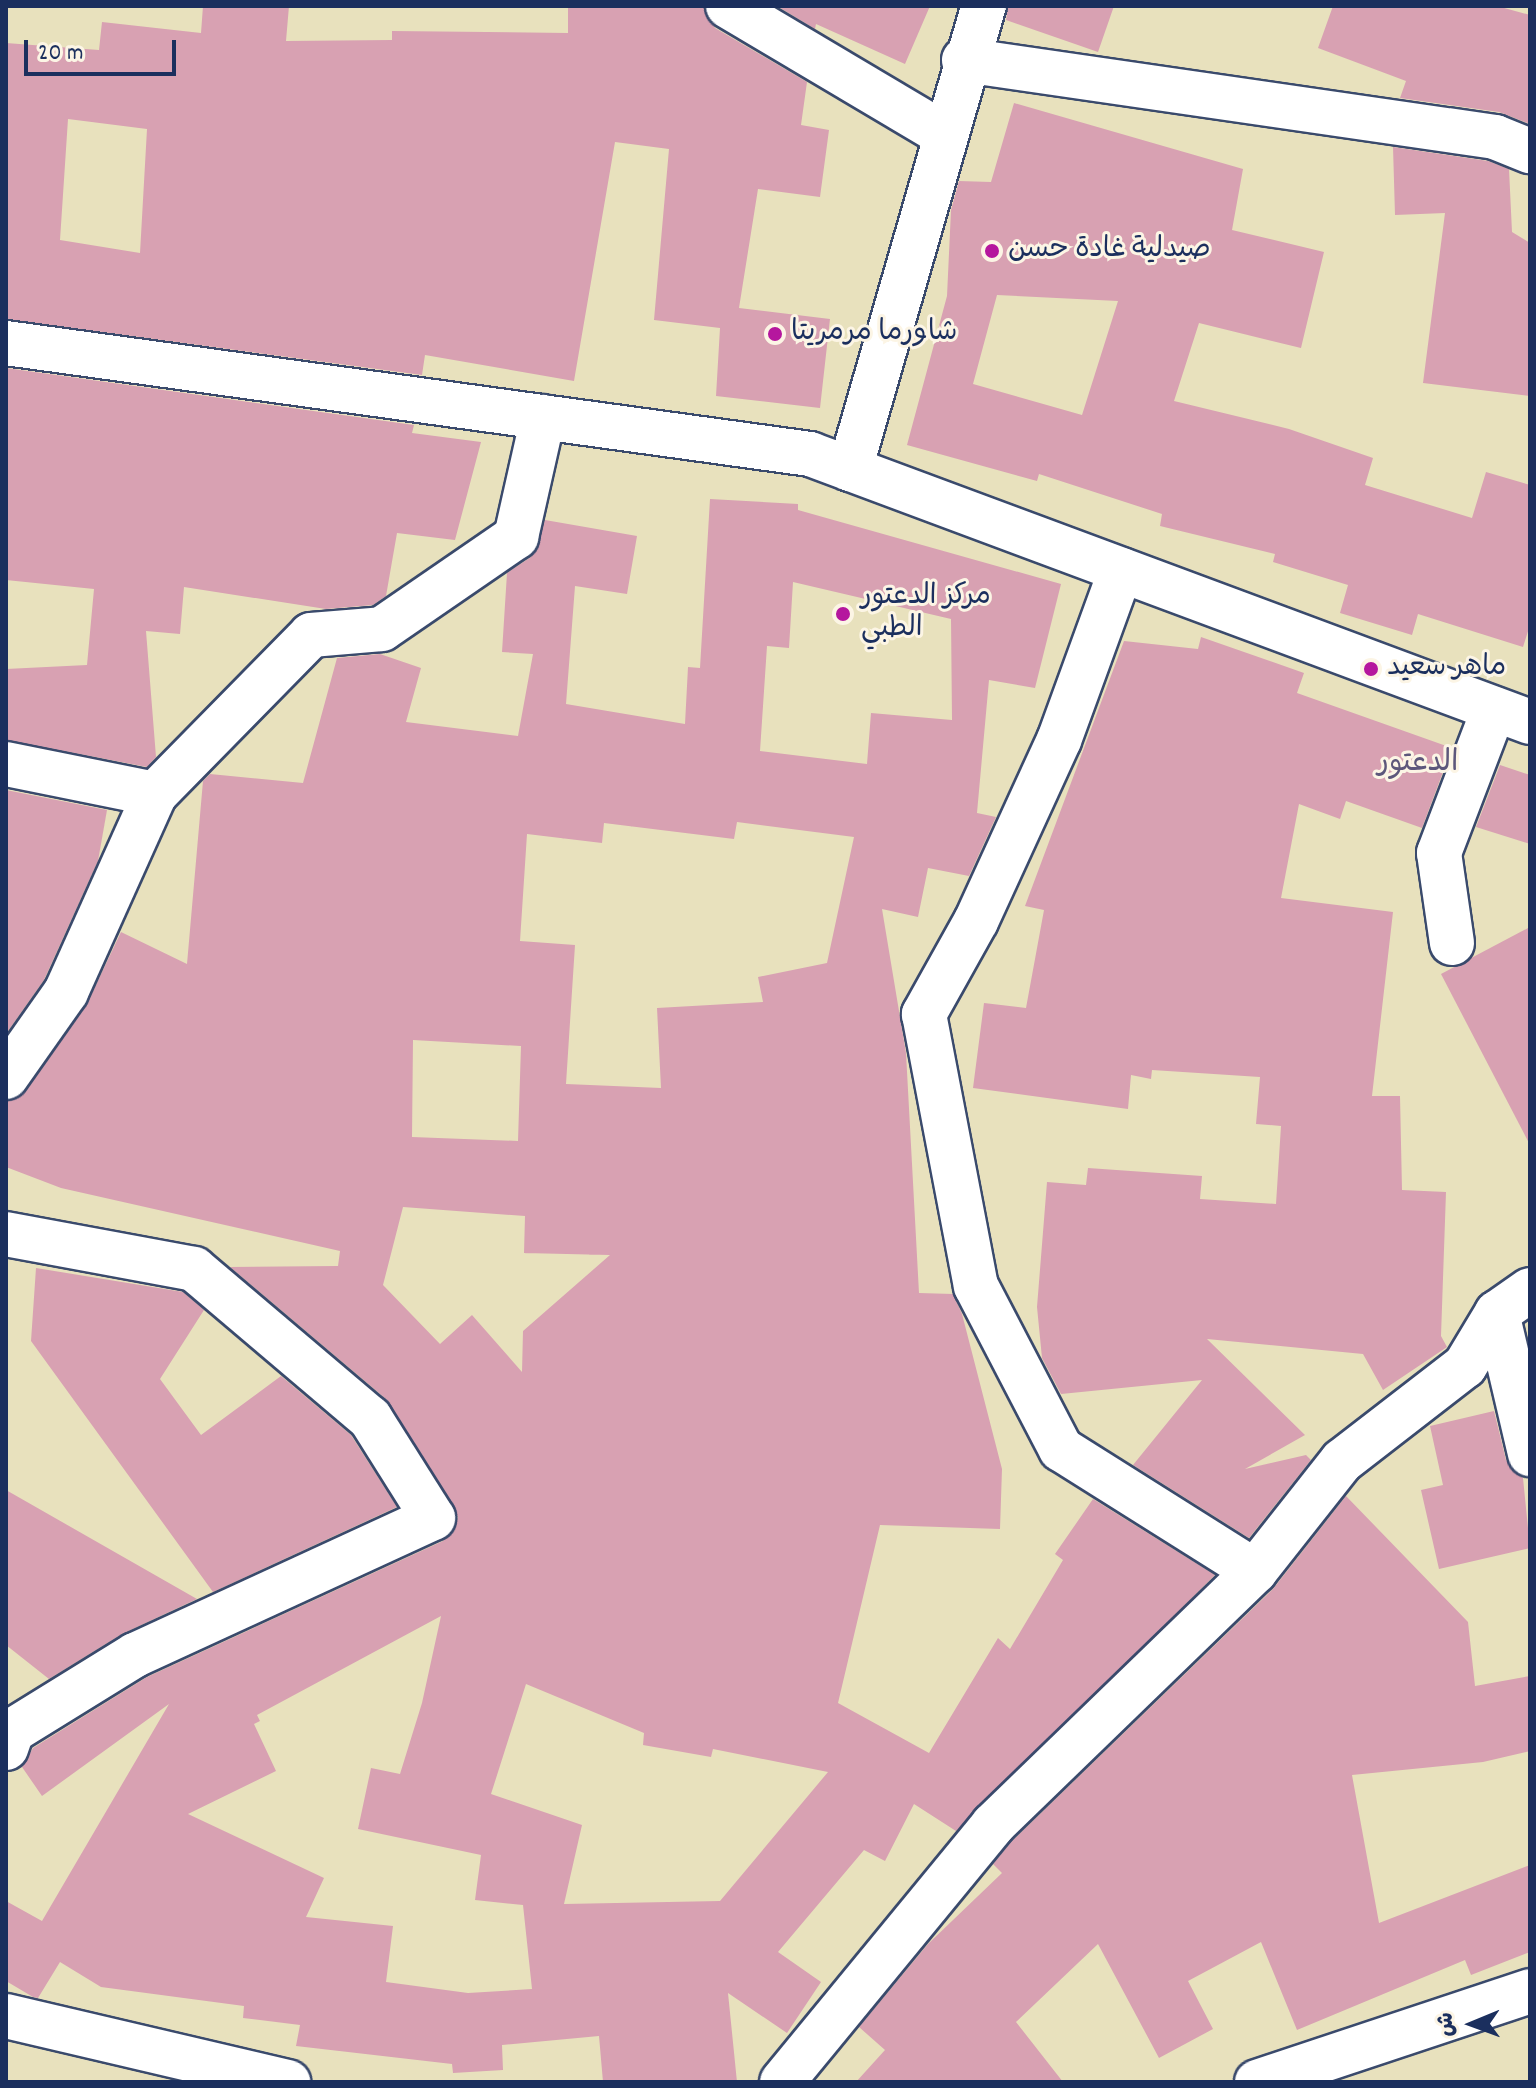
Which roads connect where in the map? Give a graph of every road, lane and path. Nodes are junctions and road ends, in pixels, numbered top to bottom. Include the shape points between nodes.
1 (728, 6) edge
2 (984, 6) edge
3 (964, 60) junction
4 (944, 134) junction
5 (1530, 151) edge
6 (6, 343) edge
7 (543, 417) junction
8 (850, 469) junction
9 (1121, 570) junction
10 (1512, 716) edge
11 (6, 764) edge
12 (155, 794) junction
13 (1452, 943) dead end
14 (6, 1077) edge
15 (6, 1234) edge
16 (1513, 1302) edge
17 (1530, 1454) edge
18 (1255, 1571) junction
19 (6, 1748) edge
20 (1530, 1991) edge
21 (6, 2016) edge
22 (1299, 2075) edge
23 (288, 2082) edge
24 (782, 2082) edge
25 (1257, 2082) edge

1 - 4 street
2 - 3 street
3 - 4 street
3 - 5 street via 1495,137
4 - 8 street
6 - 7 street
7 - 8 street via 810,454
7 - 12 street via 516,537 382,629 311,635
8 - 9 street
9 - 10 street
9 - 18 street via 1059,740 976,921 924,1014 976,1286 1061,1449
10 - 13 street via 1439,853
11 - 12 street
12 - 14 street via 66,992
15 - 19 street via 194,1269 370,1418 433,1518 135,1655 12,1731
16 - 17 street
16 - 18 street via 1465,1366 1342,1461
18 - 24 street via 993,1825
20 - 22 street
21 - 23 street
22 - 25 street

